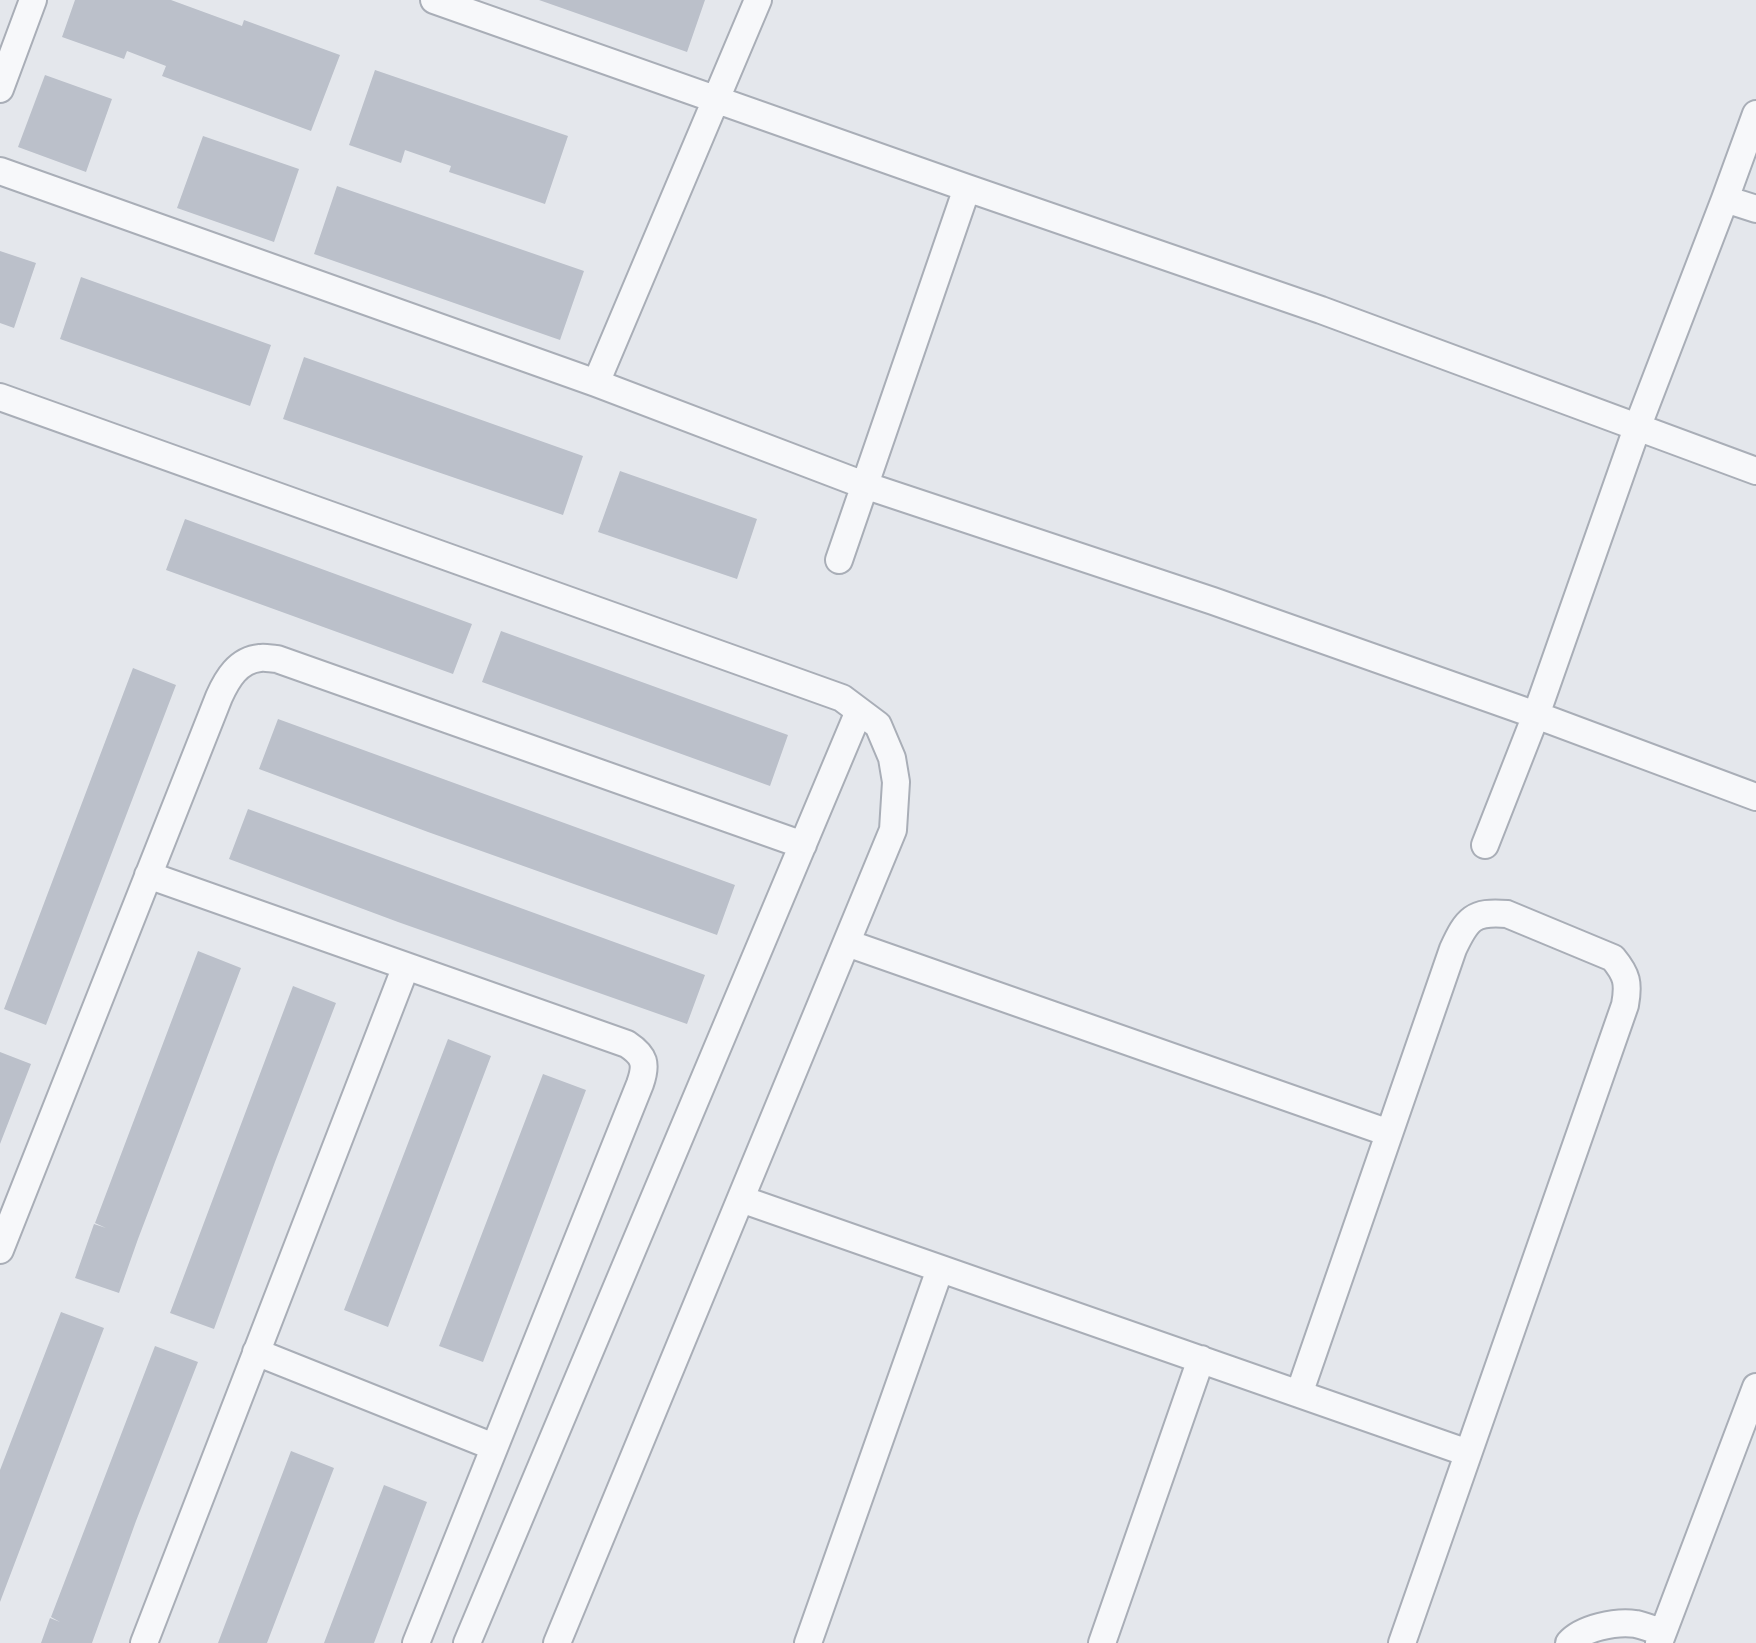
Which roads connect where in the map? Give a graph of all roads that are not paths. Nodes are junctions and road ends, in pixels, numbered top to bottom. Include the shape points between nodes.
1 (33, 0) edge
2 (434, 0) edge
3 (758, 0) edge
4 (0, 89) edge
5 (715, 100) junction
6 (1756, 114) edge
7 (0, 171) edge
8 (967, 188) junction
9 (1725, 199) junction
10 (1756, 209) edge
11 (596, 383) junction
12 (0, 397) edge
13 (1637, 428) junction
14 (1756, 471) edge
15 (864, 485) junction
16 (839, 560) dead end
17 (859, 711) junction
18 (1536, 715) junction
19 (1756, 797) edge
20 (803, 845) junction
21 (1485, 845) dead end
22 (148, 875) junction
23 (847, 943) junction
24 (406, 966) junction
25 (1389, 1133) junction
26 (741, 1199) junction
27 (0, 1250) edge
28 (940, 1269) junction
29 (257, 1352) junction
30 (1201, 1359) junction
31 (1756, 1387) edge
32 (1300, 1394) junction
33 (494, 1447) junction
34 (1468, 1452) junction
35 (1661, 1638) edge
36 (144, 1643) edge
37 (416, 1643) edge
38 (467, 1643) edge
39 (557, 1643) edge
40 (808, 1643) edge
41 (1102, 1643) edge
42 (1402, 1643) edge
43 (1569, 1643) edge

1 - 4 street
2 - 5 street
3 - 5 street
5 - 8 street
5 - 11 street
6 - 9 street
7 - 11 street
8 - 13 street via 1321,310
8 - 15 street
9 - 10 street
9 - 13 street
11 - 15 street
12 - 17 street via 842,698
13 - 14 street
13 - 18 street
15 - 16 street
15 - 18 street
17 - 20 street
17 - 23 street via 878,725 896,782 893,830
18 - 19 street
18 - 21 street
20 - 22 street via 277,659 258,658 240,665 227,680
20 - 38 street
22 - 24 street
22 - 27 street
23 - 25 street
23 - 26 street
24 - 29 street
24 - 33 street via 627,1044 644,1062 644,1074
25 - 32 street
25 - 34 street via 1453,949 1472,919 1489,912 1507,914 1605,954 1624,971 1625,1005
26 - 28 street
26 - 39 street
28 - 30 street
28 - 40 street
29 - 33 street
29 - 36 street
30 - 32 street
30 - 41 street
31 - 35 street
32 - 34 street
33 - 37 street
34 - 42 street
35 - 43 street via 1634,1624 1607,1625

